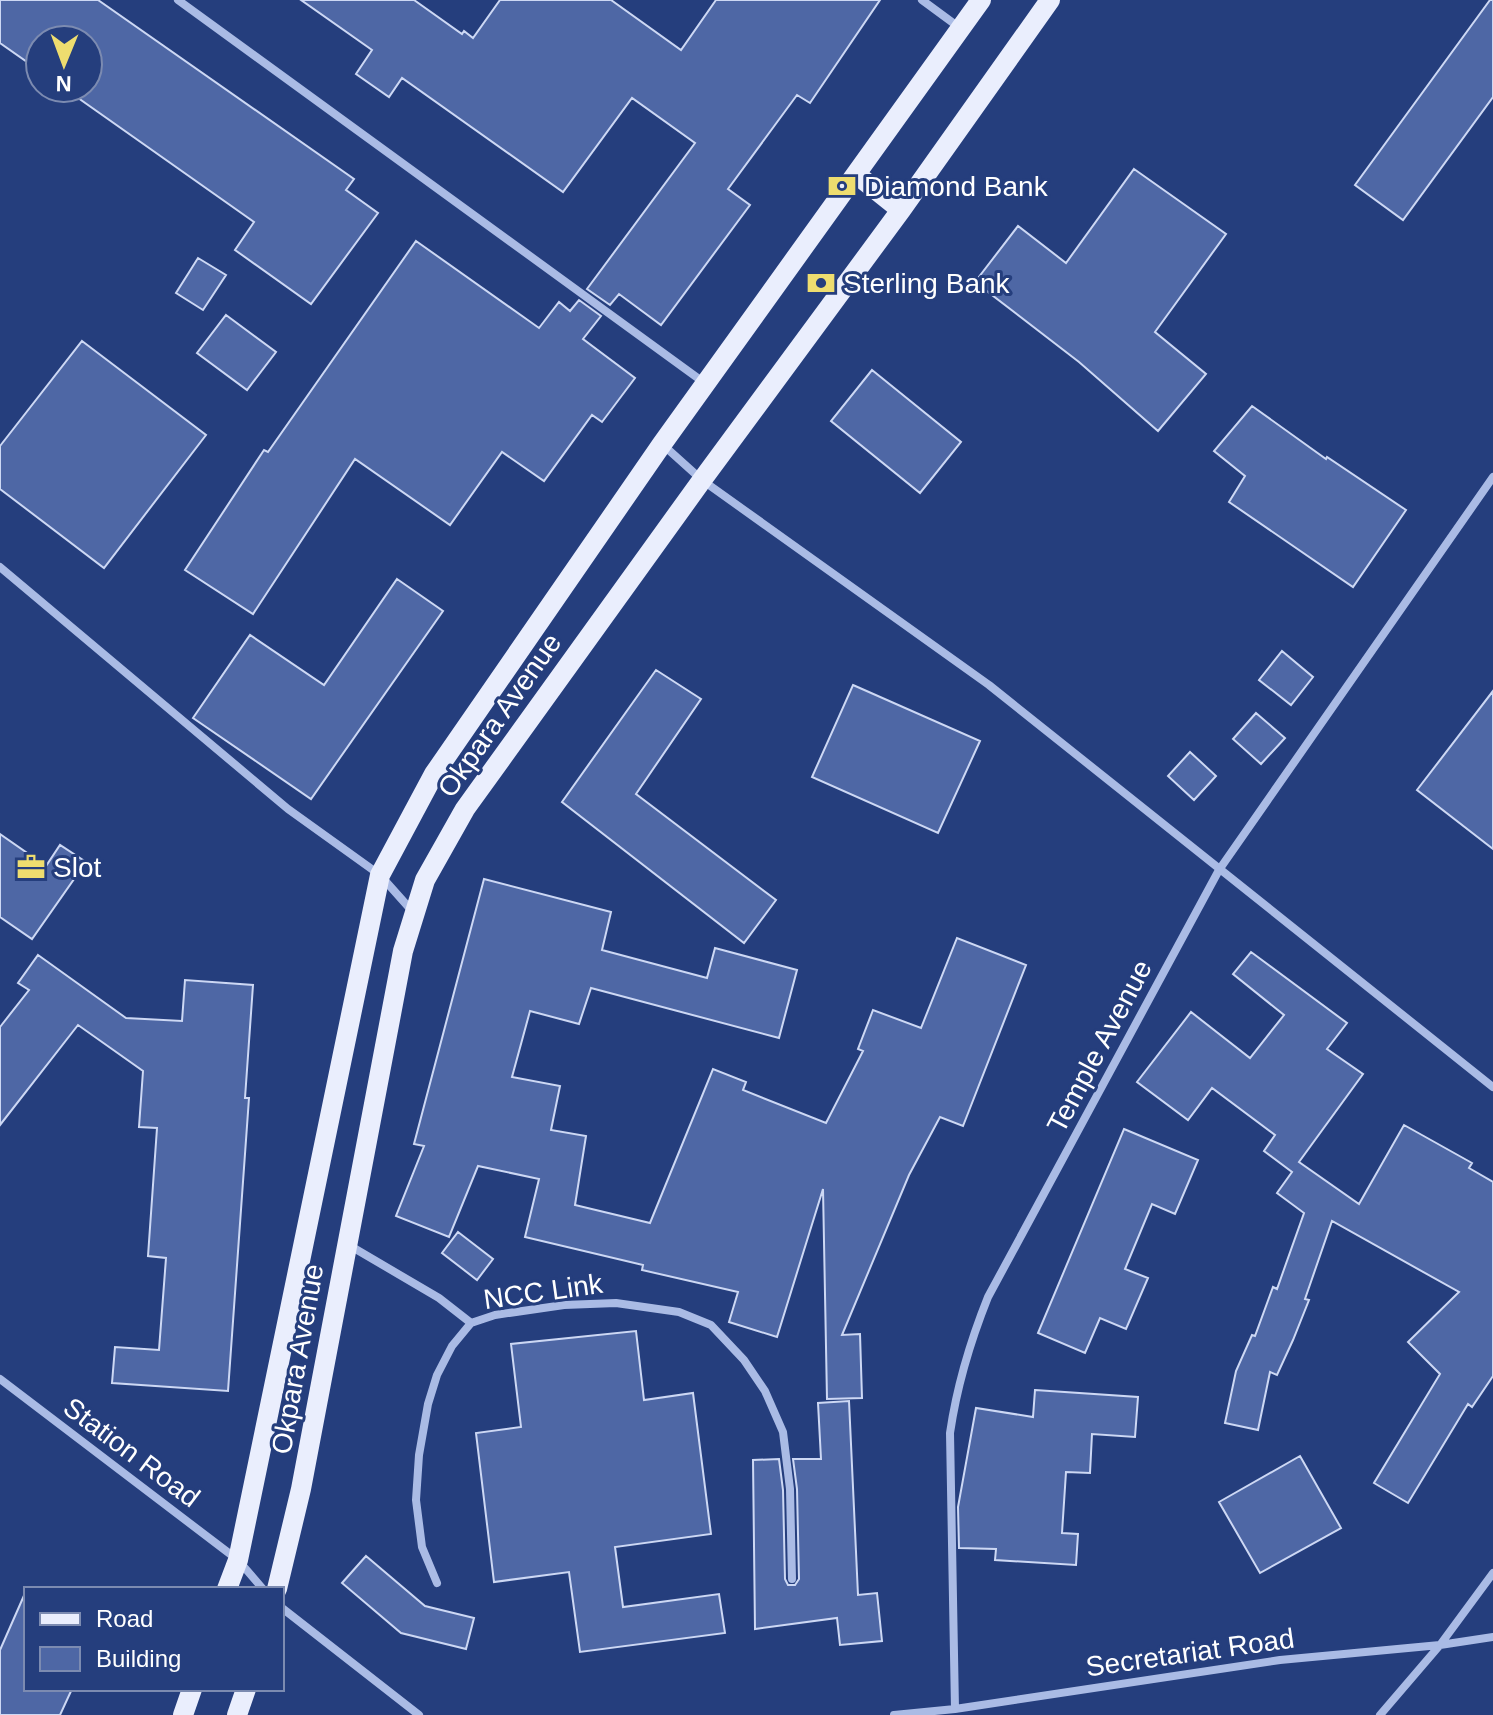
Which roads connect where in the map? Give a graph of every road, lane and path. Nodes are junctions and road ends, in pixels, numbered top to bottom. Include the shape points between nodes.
1 (178, 0) edge
2 (922, 0) edge
3 (981, 0) edge
4 (1050, 0) edge
5 (960, 28) junction
6 (856, 174) junction
7 (901, 210) junction
8 (706, 384) junction
9 (662, 444) junction
10 (1493, 477) edge
11 (702, 480) junction
12 (0, 567) edge
13 (1219, 870) junction
14 (380, 875) junction
15 (414, 914) junction
16 (1493, 1087) edge
17 (346, 1244) junction
18 (471, 1323) junction
19 (0, 1379) edge
20 (238, 1560) junction
21 (1493, 1573) edge
22 (792, 1579) dead end
23 (437, 1583) dead end
24 (228, 1587) edge
25 (261, 1587) edge
26 (277, 1587) edge
27 (284, 1610) edge
28 (1493, 1637) edge
29 (1440, 1645) junction
30 (191, 1691) edge
31 (245, 1691) edge
32 (955, 1709) junction
33 (183, 1715) edge
34 (237, 1715) edge
35 (419, 1715) edge
36 (894, 1715) edge
37 (1380, 1715) edge

1 - 8 street
2 - 5 street
3 - 5 main road, Okpara Avenue
4 - 7 main road, Okpara Avenue
5 - 6 main road, Okpara Avenue
6 - 7 main road
6 - 8 main road, Okpara Avenue
7 - 11 main road, Okpara Avenue
8 - 9 main road, Okpara Avenue
9 - 11 street
9 - 14 main road, Okpara Avenue via 434,774
10 - 13 street, Temple Avenue
11 - 13 street via 989,685
11 - 15 main road, Okpara Avenue via 465,809 425,880
12 - 14 street via 288,809
13 - 16 street
13 - 32 street, Temple Avenue via 988,1297 968,1348 950,1433
14 - 15 street
14 - 20 main road, Okpara Avenue
15 - 17 main road, Okpara Avenue
17 - 18 street via 439,1298
17 - 26 main road, Okpara Avenue
18 - 22 street, NCC Link via 564,1305 616,1303 679,1312 711,1325 744,1360 783,1432
18 - 23 street, NCC Link via 437,1375 419,1455 416,1500 422,1547
19 - 20 street, Station Road
20 - 24 main road, Okpara Avenue
20 - 25 street
21 - 29 street
27 - 35 street
28 - 29 street, Secretariat Road
29 - 32 street, Secretariat Road via 1280,1660
29 - 37 street
30 - 33 main road
31 - 34 main road
32 - 36 street, Secretariat Road

